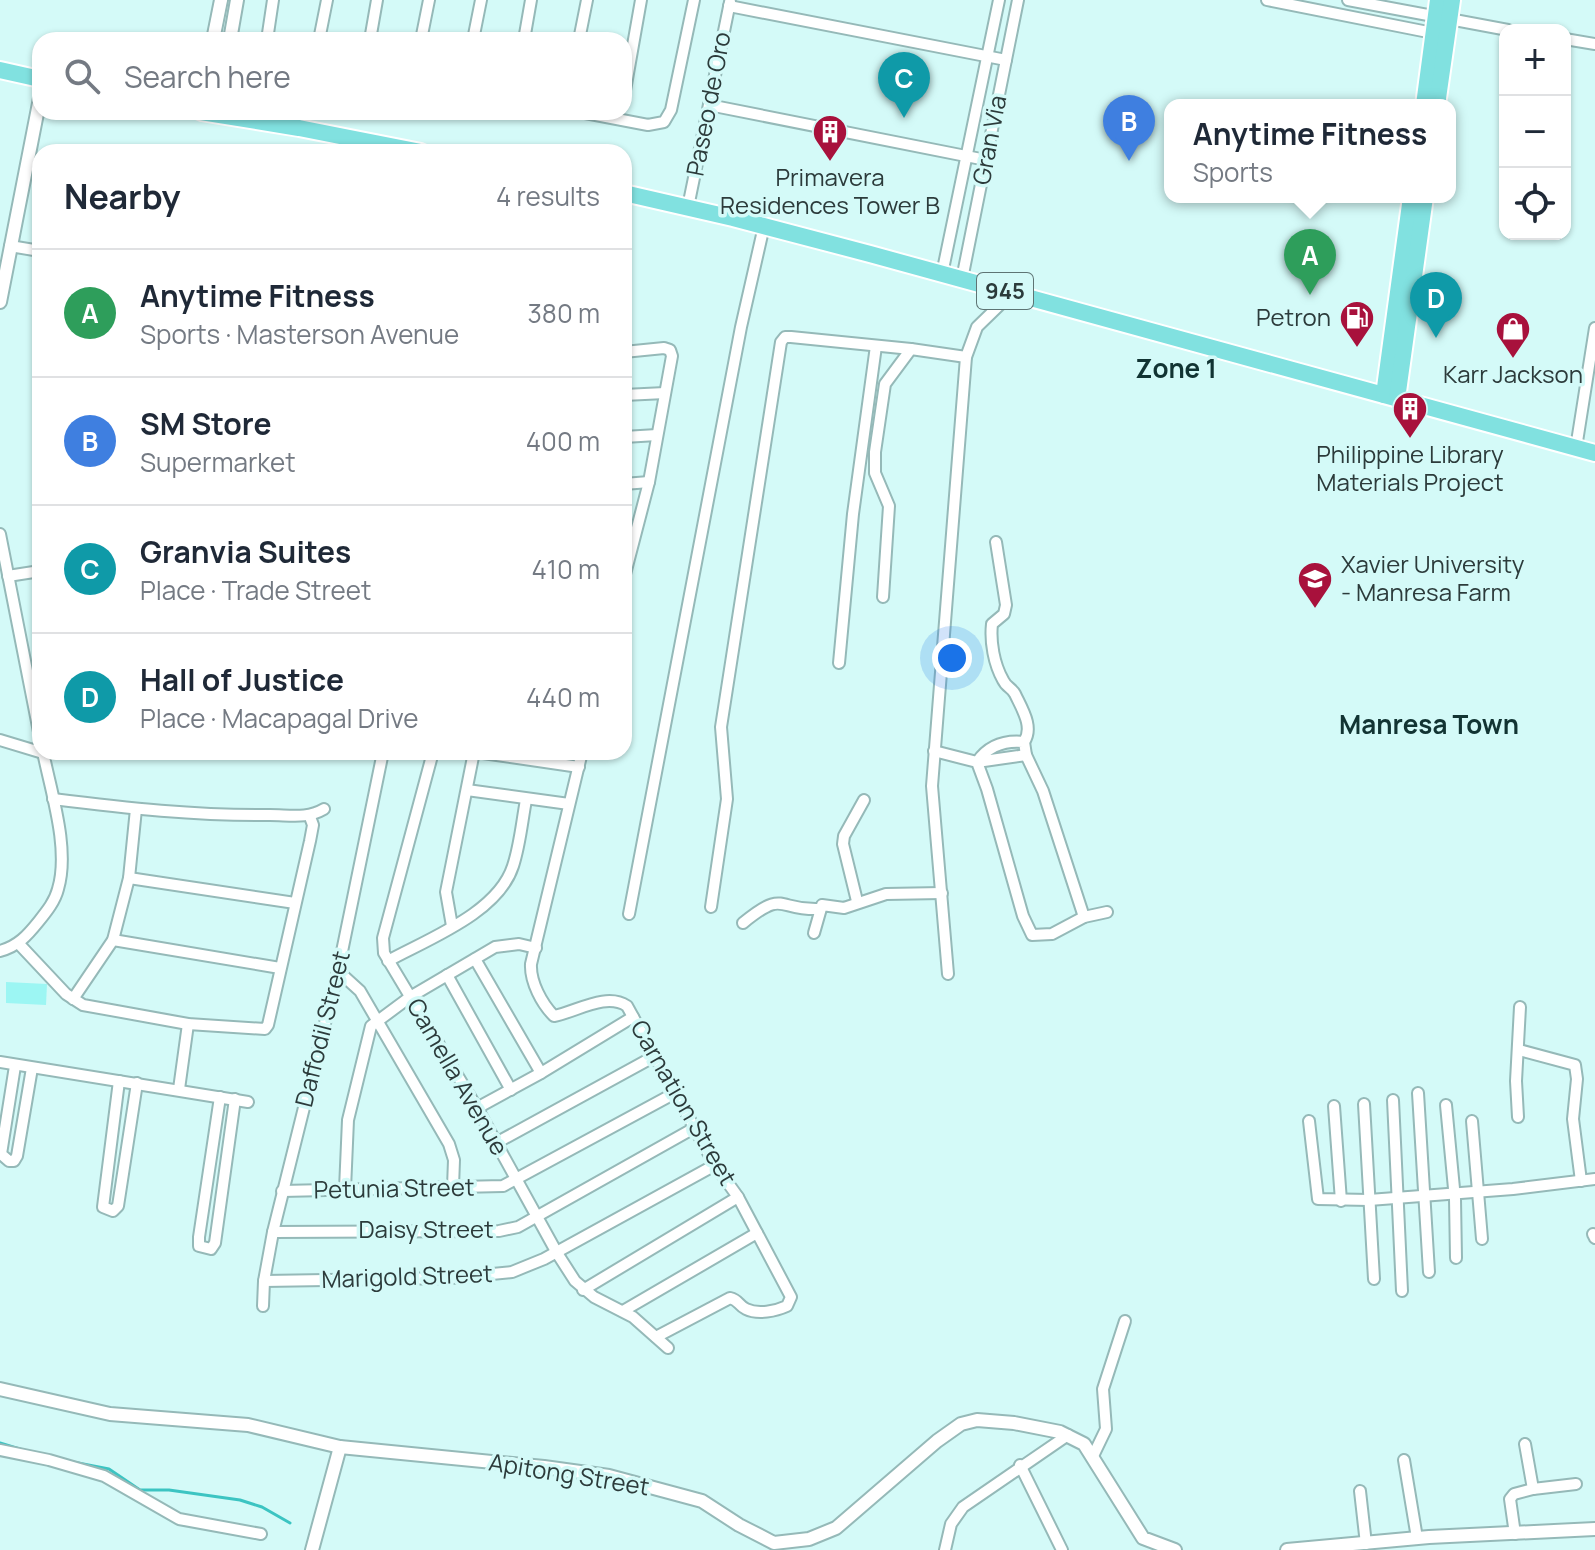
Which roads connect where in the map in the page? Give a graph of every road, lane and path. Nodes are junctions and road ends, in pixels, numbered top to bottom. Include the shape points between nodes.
1 (221, 0) edge
2 (237, 0) edge
3 (273, 0) edge
4 (327, 0) edge
5 (377, 0) edge
6 (429, 0) edge
7 (481, 0) edge
8 (531, 0) edge
9 (587, 0) edge
10 (641, 0) edge
11 (694, 0) edge
12 (999, 0) edge
13 (1018, 0) edge
14 (1267, 0) edge
15 (1348, 0) edge
16 (1438, 0) edge
17 (1452, 0) edge
18 (729, 3) edge
19 (1326, 6) edge
20 (1442, 26) junction
21 (1499, 29) edge
22 (215, 32) edge
23 (231, 32) edge
24 (268, 32) edge
25 (321, 32) edge
26 (371, 32) edge
27 (423, 32) edge
28 (475, 32) edge
29 (525, 32) edge
30 (581, 32) edge
31 (1571, 40) edge
32 (1595, 44) edge
33 (632, 51) edge
34 (987, 56) junction
35 (1006, 60) junction
36 (0, 70) edge
37 (32, 77) edge
38 (1425, 99) edge
39 (1437, 99) edge
40 (709, 105) junction
41 (36, 120) edge
42 (252, 120) edge
43 (632, 120) edge
44 (382, 144) edge
45 (967, 156) junction
46 (986, 160) junction
47 (632, 195) edge
48 (1410, 203) edge
49 (1424, 203) edge
50 (688, 207) junction
51 (764, 226) junction
52 (10, 246) junction
53 (32, 250) edge
54 (942, 274) junction
55 (962, 279) junction
56 (1012, 293) junction
57 (0, 302) edge
58 (1595, 328) edge
59 (876, 346) junction
60 (911, 349) junction
61 (632, 351) edge
62 (966, 357) junction
63 (665, 393) junction
64 (632, 395) edge
65 (1391, 397) junction
66 (657, 435) junction
67 (632, 437) edge
68 (1576, 448) junction
69 (1595, 453) edge
70 (649, 482) junction
71 (632, 483) edge
72 (0, 534) edge
73 (996, 542) dead end
74 (632, 547) edge
75 (32, 572) edge
76 (8, 576) junction
77 (883, 597) dead end
78 (839, 663) dead end
79 (32, 697) edge
80 (0, 740) edge
81 (1024, 742) junction
82 (32, 750) edge
83 (934, 751) junction
84 (1026, 755) junction
85 (45, 760) edge
86 (381, 760) edge
87 (431, 760) edge
88 (473, 760) edge
89 (530, 760) edge
90 (580, 760) edge
91 (977, 762) junction
92 (579, 767) junction
93 (467, 790) junction
94 (53, 799) junction
95 (526, 800) junction
96 (864, 800) dead end
97 (569, 804) junction
98 (136, 809) junction
99 (324, 809) dead end
100 (310, 817) junction
101 (129, 878) junction
102 (942, 893) junction
103 (857, 901) junction
104 (295, 903) junction
105 (711, 907) dead end
106 (820, 909) junction
107 (1107, 912) dead end
108 (629, 914) dead end
109 (1084, 917) junction
110 (743, 923) dead end
111 (452, 926) junction
112 (814, 933) dead end
113 (113, 940) junction
114 (19, 944) junction
115 (536, 948) junction
116 (0, 951) edge
117 (475, 959) junction
118 (388, 961) junction
119 (280, 968) junction
120 (338, 971) junction
121 (948, 974) dead end
122 (447, 975) junction
123 (410, 997) junction
124 (73, 999) junction
125 (1520, 1007) dead end
126 (633, 1017) junction
127 (377, 1018) junction
128 (188, 1024) junction
129 (1519, 1050) junction
130 (655, 1056) junction
131 (0, 1062) edge
132 (15, 1066) junction
133 (32, 1068) junction
134 (541, 1073) junction
135 (119, 1081) junction
136 (137, 1083) junction
137 (179, 1089) junction
138 (511, 1090) junction
139 (675, 1093) junction
140 (1418, 1093) dead end
141 (220, 1097) junction
142 (235, 1099) junction
143 (1393, 1100) dead end
144 (248, 1102) dead end
145 (1364, 1104) dead end
146 (1446, 1105) dead end
147 (1334, 1106) dead end
148 (477, 1108) junction
149 (1518, 1117) dead end
150 (1309, 1121) dead end
151 (1472, 1121) dead end
152 (696, 1127) junction
153 (496, 1143) junction
154 (715, 1165) junction
155 (1595, 1179) edge
156 (516, 1180) junction
157 (1581, 1181) junction
158 (453, 1187) junction
159 (345, 1189) junction
160 (282, 1191) junction
161 (1479, 1192) junction
162 (1454, 1193) junction
163 (1424, 1195) junction
164 (738, 1197) junction
165 (1397, 1197) junction
166 (1369, 1200) junction
167 (1341, 1201) junction
168 (537, 1218) junction
169 (273, 1232) junction
170 (757, 1233) junction
171 (1482, 1239) dead end
172 (557, 1253) junction
173 (1456, 1258) dead end
174 (1429, 1272) dead end
175 (1374, 1279) dead end
176 (264, 1281) junction
177 (583, 1290) junction
178 (1402, 1291) dead end
179 (263, 1306) dead end
180 (623, 1311) junction
181 (1125, 1321) dead end
182 (656, 1337) junction
183 (668, 1348) dead end
184 (0, 1389) edge
185 (1068, 1435) junction
186 (1525, 1444) dead end
187 (340, 1447) junction
188 (0, 1450) edge
189 (1093, 1456) junction
190 (1404, 1460) dead end
191 (1020, 1465) junction
192 (1576, 1484) dead end
193 (1533, 1489) junction
194 (1360, 1491) dead end
195 (1595, 1529) edge
196 (261, 1534) dead end
197 (1515, 1534) junction
198 (1417, 1538) junction
199 (1366, 1544) junction
200 (312, 1550) edge
201 (945, 1550) edge
202 (1062, 1550) edge
203 (1175, 1550) edge
204 (1287, 1550) edge

1 - 22 street
2 - 23 street
3 - 24 street
4 - 25 street
5 - 26 street
6 - 27 street
7 - 28 street
8 - 29 street
9 - 30 street
10 - 33 street
11 - 43 street via 671,110 664,122 648,125
12 - 34 street, Gran Via
13 - 35 street, Gran Via
14 - 19 street
15 - 20 street
16 - 20 main road
17 - 20 main road
18 - 34 street
18 - 40 street, Paseo de Oro
19 - 20 street
20 - 21 street
20 - 38 main road
20 - 39 main road
31 - 32 street
34 - 35 street
34 - 45 street, Gran Via
35 - 46 street, Gran Via
36 - 37 main road
40 - 45 street
40 - 50 street, Paseo de Oro
41 - 52 street
42 - 44 main road
45 - 46 street
45 - 54 street, Gran Via
46 - 55 street, Gran Via
47 - 50 main road, 945
48 - 65 main road
49 - 65 main road
50 - 51 main road, 945
51 - 54 main road, 945
51 - 108 street
52 - 53 street
52 - 57 street
54 - 55 main road, 945
55 - 56 main road, 945
56 - 62 street via 977,327
56 - 65 main road, 945
58 - 68 street
59 - 60 street
59 - 78 street
59 - 105 street via 791,337 781,342 720,733 727,799
60 - 62 street
60 - 77 street via 885,384 875,452 875,473 889,506
61 - 63 street via 670,350
62 - 83 street
63 - 64 street
63 - 66 street
65 - 68 main road, 945
66 - 67 street
66 - 70 street
68 - 69 main road, 945
70 - 71 street
70 - 74 street
72 - 76 street
73 - 81 street via 1006,605 992,624 993,647 1003,681 1014,691 1027,721
75 - 76 street
76 - 79 street
80 - 82 street
81 - 84 street
81 - 91 street via 995,746
83 - 91 street
83 - 102 street
84 - 91 street
84 - 109 street
85 - 94 street
86 - 120 street, Daffodil Street
87 - 118 street via 383,938
88 - 93 street
89 - 92 street
90 - 92 street, Carnation Street
91 - 109 street via 1030,933 1052,934
92 - 97 street, Carnation Street
93 - 95 street
93 - 111 street via 446,892
94 - 98 street
94 - 114 street via 61,852 58,890
95 - 97 street
95 - 111 street via 506,882 484,907
96 - 103 street via 843,844
97 - 115 street, Carnation Street
98 - 100 street
98 - 101 street
99 - 100 street
100 - 104 street via 313,825
101 - 104 street
101 - 113 street
102 - 103 street via 886,894
102 - 121 street
103 - 106 street via 844,908
104 - 119 street
106 - 110 street via 776,902
106 - 112 street
107 - 109 street
111 - 118 street
113 - 119 street
113 - 124 street
114 - 116 street
114 - 124 street
115 - 117 street via 505,945
115 - 126 street, Carnation Street via 531,973 552,1015 619,1002
117 - 122 street
117 - 134 street
118 - 123 street, Camella Avenue
119 - 128 street via 265,1029
120 - 127 street via 355,984
120 - 160 street, Daffodil Street
122 - 123 street
122 - 138 street
123 - 127 street
123 - 148 street, Camella Avenue
124 - 128 street
125 - 129 street
126 - 130 street, Carnation Street
126 - 134 street
127 - 158 street via 449,1144
127 - 159 street via 351,1099
128 - 137 street
129 - 149 street
129 - 157 street via 1575,1065 1573,1119
130 - 139 street, Carnation Street
130 - 153 street
131 - 132 street
132 - 133 street
132 - 133 street via 1,1154 9,1161 17,1156
133 - 135 street
134 - 138 street
135 - 136 street
135 - 136 street via 103,1207 113,1211
136 - 137 street
137 - 141 street
138 - 148 street
139 - 152 street, Carnation Street
139 - 156 street, Petunia Street
140 - 163 street
141 - 142 street
141 - 142 street via 199,1237 199,1246 205,1249 215,1243
142 - 144 street
143 - 165 street
145 - 166 street
146 - 162 street
147 - 167 street
148 - 153 street, Camella Avenue
150 - 167 street via 1315,1194 1318,1199
151 - 161 street
152 - 154 street, Carnation Street
152 - 168 street, Daisy Street
153 - 156 street, Camella Avenue
154 - 164 street, Carnation Street
154 - 172 street, Marigold Street
155 - 157 street
156 - 158 street, Petunia Street via 497,1187
156 - 168 street, Camella Avenue
157 - 161 street
158 - 159 street, Petunia Street
159 - 160 street, Petunia Street
160 - 169 street, Daffodil Street
161 - 162 street
161 - 171 street
162 - 163 street
162 - 173 street
163 - 165 street
163 - 174 street
164 - 170 street, Carnation Street
164 - 177 street
165 - 166 street
165 - 178 street
166 - 167 street
166 - 175 street
168 - 169 street, Daisy Street via 499,1231
168 - 172 street, Camella Avenue
169 - 176 street, Daffodil Street
170 - 180 street
170 - 182 street, Carnation Street via 791,1301 763,1312 730,1298
172 - 176 street, Marigold Street via 529,1267 492,1275
172 - 177 street, Camella Avenue
176 - 179 street, Daffodil Street
177 - 180 street, Camella Avenue
180 - 182 street, Camella Avenue
181 - 189 street via 1103,1389 1106,1429
182 - 183 street, Camella Avenue
184 - 187 street, Apitong Street via 110,1414 248,1425
185 - 187 street, Apitong Street via 992,1420 961,1424 836,1528 809,1539 774,1543 702,1501 609,1476
185 - 189 street, Apitong Street
185 - 191 street
186 - 193 street
187 - 200 street
188 - 196 street via 104,1476 179,1519
189 - 203 street, Apitong Street via 1143,1538
190 - 198 street
191 - 201 street via 958,1512
191 - 202 street
192 - 193 street
193 - 197 street via 1510,1499
194 - 199 street
195 - 197 street
197 - 198 street
198 - 199 street
199 - 204 street

